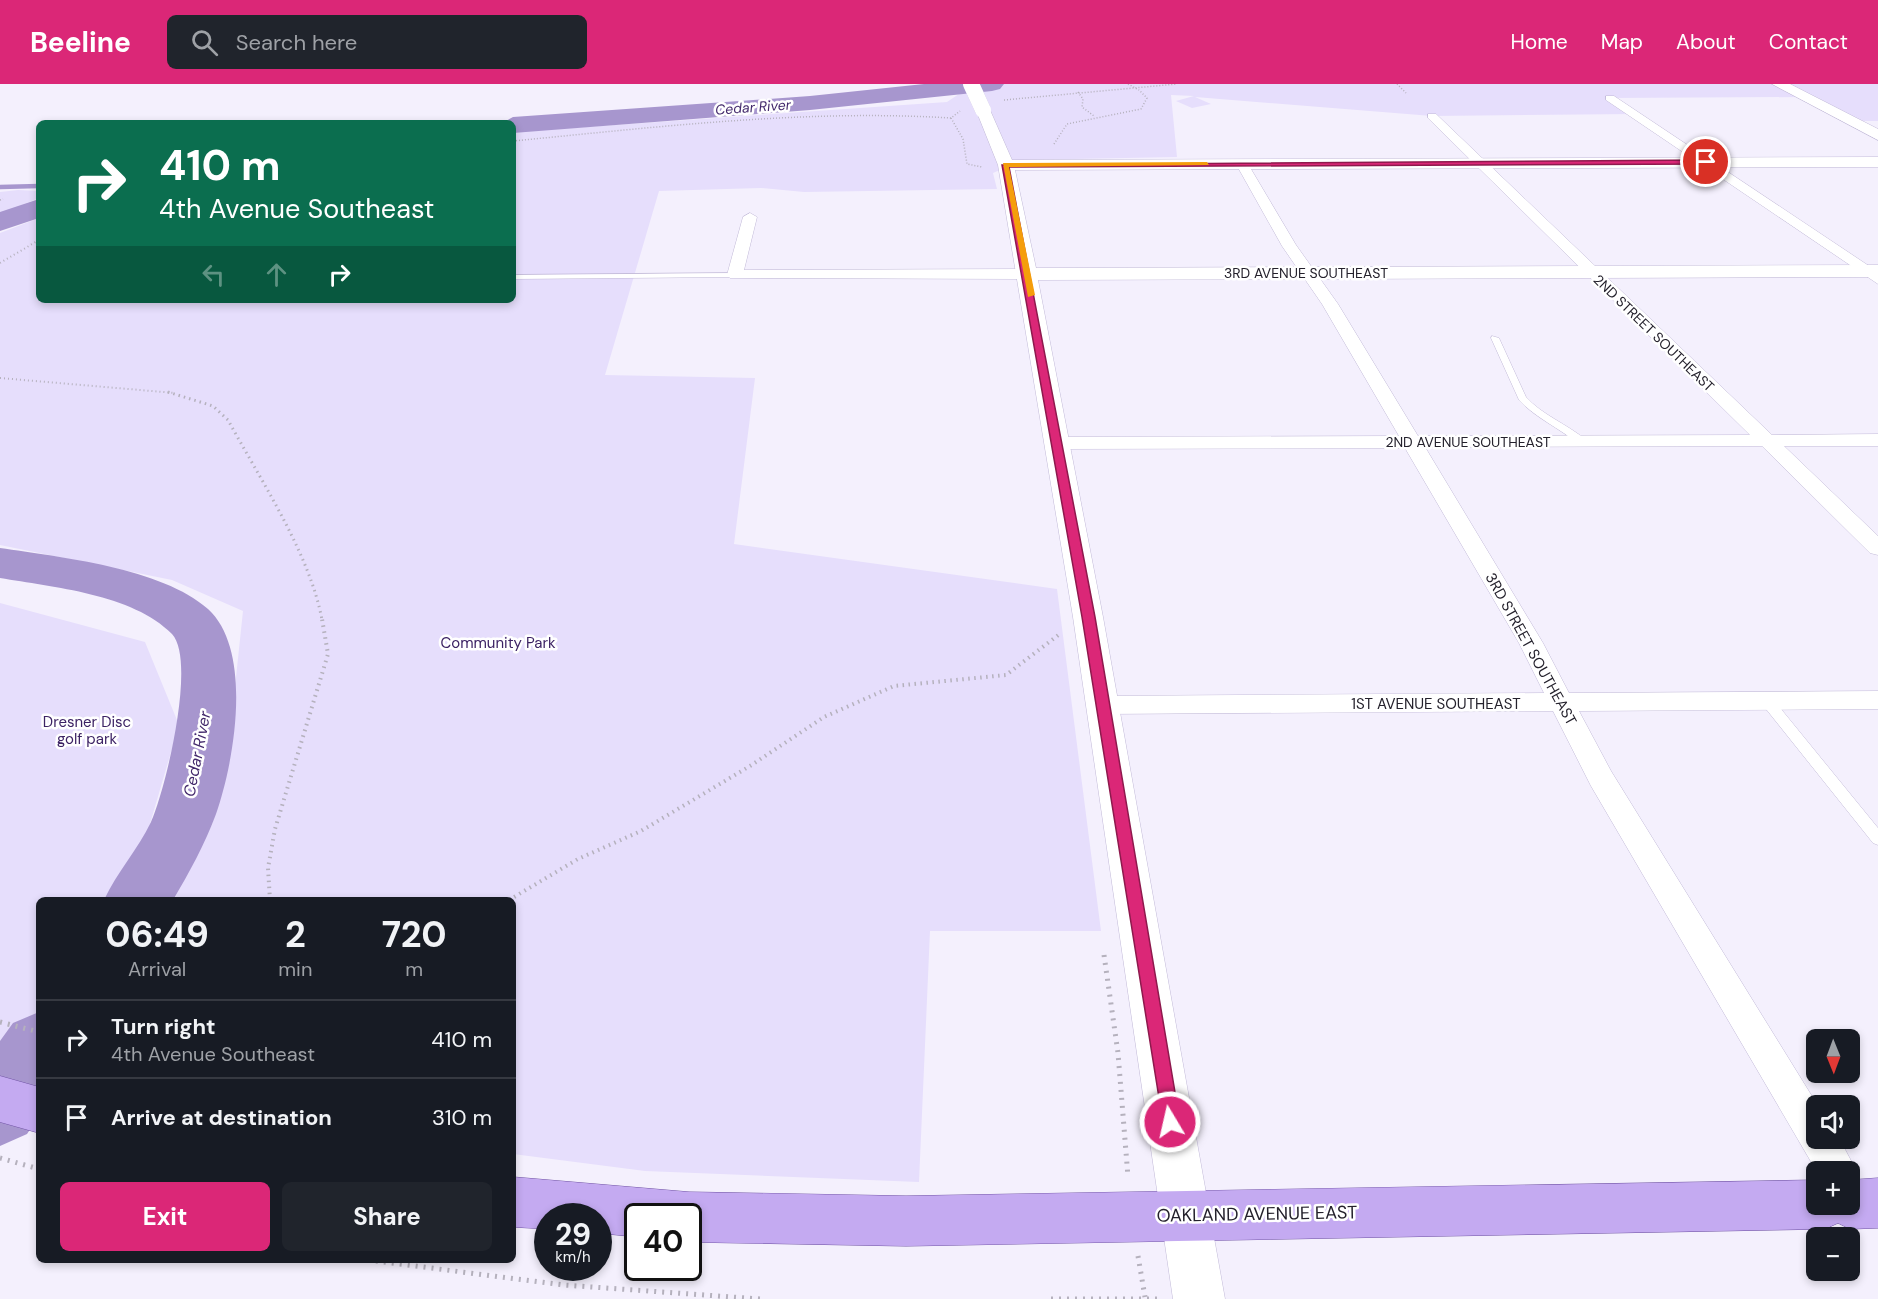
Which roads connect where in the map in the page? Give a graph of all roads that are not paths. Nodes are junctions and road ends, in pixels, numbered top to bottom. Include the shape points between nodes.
1 (1779, 84) edge
2 (1610, 98) dead end
3 (980, 100) edge
4 (1432, 116) dead end
5 (1878, 135) edge
6 (1706, 162) junction
7 (1878, 162) edge
8 (1480, 163) junction
9 (1242, 164) junction
10 (1006, 165) junction
11 (750, 217) dead end
12 (1308, 272) junction
13 (1592, 272) junction
14 (1027, 274) junction
15 (1874, 274) edge
16 (735, 275) junction
17 (516, 277) edge
18 (1495, 338) dead end
19 (1878, 440) edge
20 (1767, 441) junction
21 (1582, 442) junction
22 (1058, 443) junction
23 (1411, 443) junction
24 (1878, 548) edge
25 (1878, 700) edge
26 (1767, 701) junction
27 (1562, 703) junction
28 (1102, 705) junction
29 (1878, 839) edge
30 (0, 1099) edge
31 (36, 1109) edge
32 (1806, 1119) edge
33 (1806, 1197) edge
34 (516, 1202) edge
35 (624, 1211) edge
36 (1186, 1215) junction
37 (702, 1216) edge
38 (1198, 1299) edge

1 - 5 street
2 - 6 street
3 - 10 street
4 - 8 street, 2ND STREET SOUTHEAST
6 - 7 street
6 - 8 street
6 - 15 street
8 - 9 street
8 - 13 street, 2ND STREET SOUTHEAST
9 - 10 street
9 - 12 street, 3RD STREET SOUTHEAST
10 - 14 street
11 - 16 street
12 - 13 street, 3RD AVENUE SOUTHEAST
12 - 14 street, 3RD AVENUE SOUTHEAST
12 - 23 street, 3RD STREET SOUTHEAST
13 - 15 street, 3RD AVENUE SOUTHEAST
13 - 20 street, 2ND STREET SOUTHEAST
14 - 16 street, 3RD AVENUE SOUTHEAST
14 - 22 street
16 - 17 lane
18 - 21 lane via 1522,398
19 - 20 street, 2ND AVENUE SOUTHEAST
20 - 21 street, 2ND AVENUE SOUTHEAST
20 - 24 street, 2ND STREET SOUTHEAST
21 - 23 street, 2ND AVENUE SOUTHEAST
22 - 23 street, 2ND AVENUE SOUTHEAST
22 - 28 street via 1075,625
23 - 27 street, 3RD STREET SOUTHEAST via 1531,643
25 - 26 street, 1ST AVENUE SOUTHEAST
26 - 27 street, 1ST AVENUE SOUTHEAST
26 - 29 lane
27 - 28 street, 1ST AVENUE SOUTHEAST
27 - 32 street, 3RD STREET SOUTHEAST via 1601,778
28 - 36 street
30 - 31 main road
33 - 36 main road, OAKLAND AVENUE EAST
34 - 35 main road, OAKLAND AVENUE EAST
36 - 37 main road, OAKLAND AVENUE EAST via 894,1221
36 - 38 street

